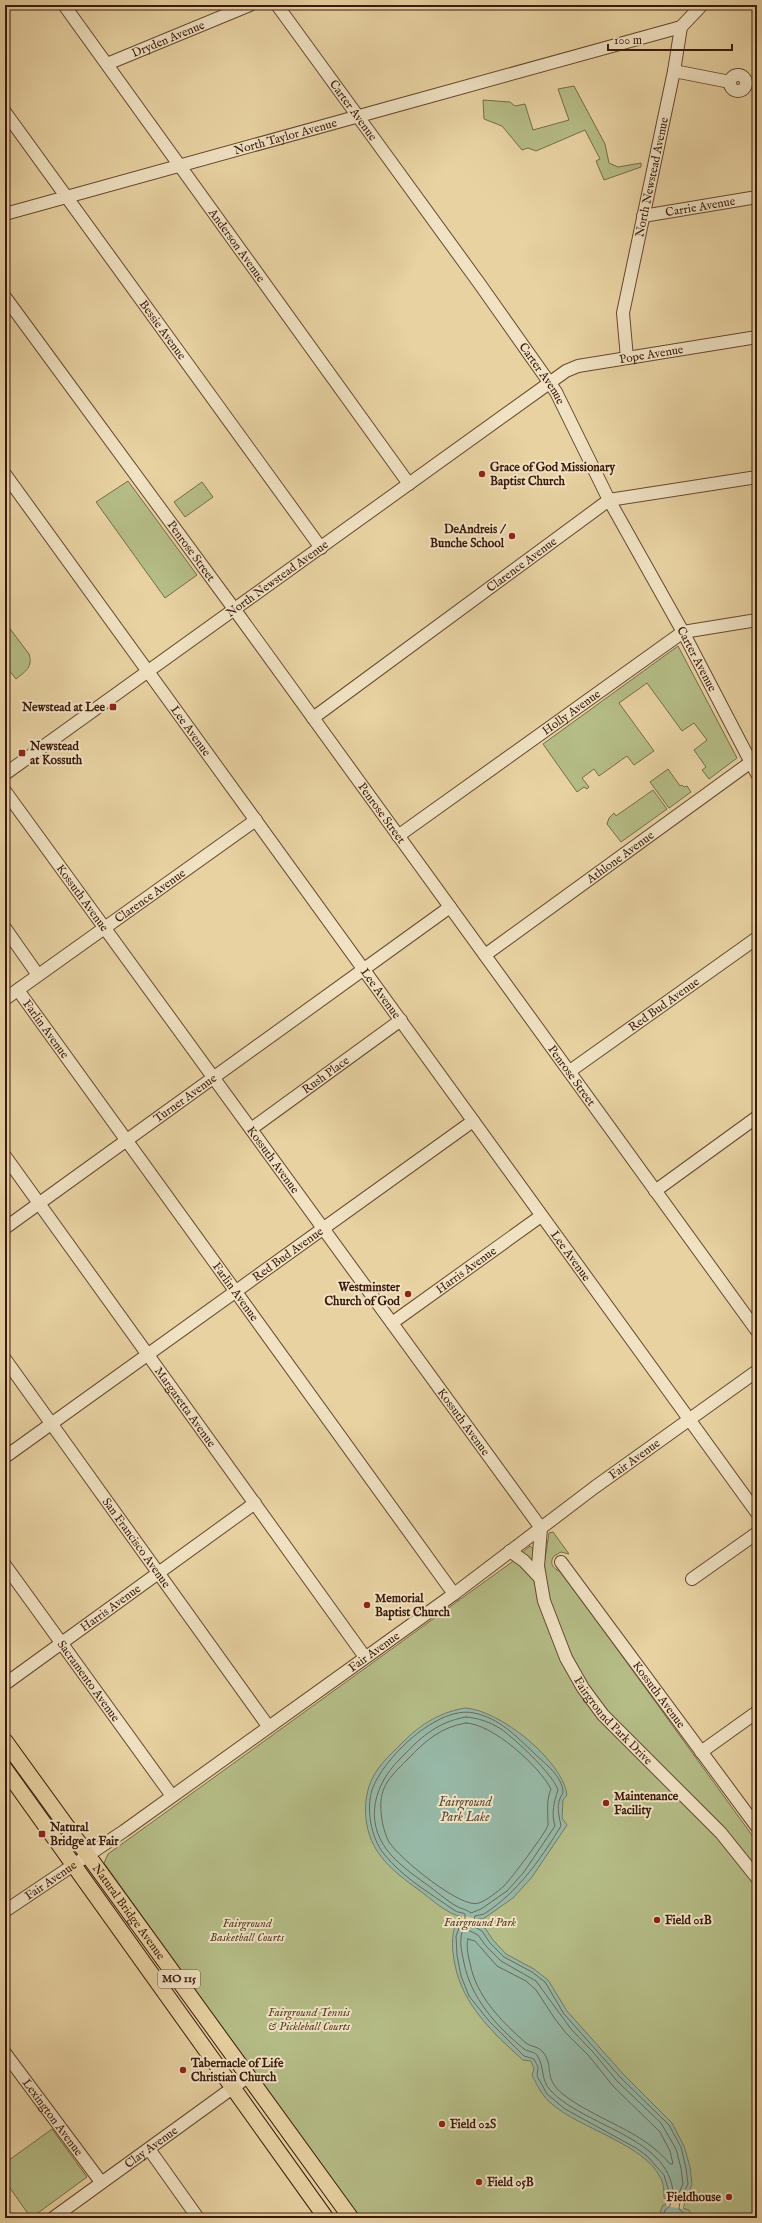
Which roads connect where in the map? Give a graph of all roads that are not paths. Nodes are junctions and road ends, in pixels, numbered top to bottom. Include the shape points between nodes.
1 (64, 5) edge
2 (250, 5) edge
3 (277, 5) edge
4 (702, 5) edge
5 (681, 27) junction
6 (107, 64) junction
7 (674, 71) junction
8 (730, 82) dead end
9 (5, 112) edge
10 (357, 116) junction
11 (179, 166) junction
12 (66, 197) junction
13 (757, 197) edge
14 (5, 214) edge
15 (643, 216) junction
16 (5, 297) edge
17 (757, 337) edge
18 (628, 358) junction
19 (550, 382) junction
20 (5, 474) edge
21 (757, 477) edge
22 (409, 484) junction
23 (609, 500) junction
24 (321, 548) junction
25 (235, 610) junction
26 (757, 620) edge
27 (683, 632) junction
28 (149, 672) junction
29 (313, 718) junction
30 (754, 762) edge
31 (5, 774) edge
32 (757, 774) edge
33 (5, 791) edge
34 (256, 820) junction
35 (398, 836) junction
36 (450, 907) junction
37 (104, 927) junction
38 (5, 928) edge
39 (757, 938) edge
40 (484, 955) junction
41 (364, 969) junction
42 (38, 975) junction
43 (18, 990) junction
44 (5, 999) edge
45 (401, 1020) junction
46 (570, 1071) junction
47 (213, 1077) junction
48 (757, 1117) edge
49 (473, 1121) junction
50 (251, 1129) junction
51 (126, 1140) junction
52 (5, 1156) edge
53 (655, 1191) junction
54 (40, 1203) junction
55 (541, 1216) junction
56 (5, 1228) edge
57 (322, 1229) junction
58 (235, 1291) junction
59 (392, 1323) junction
60 (757, 1330) edge
61 (147, 1354) junction
62 (5, 1359) edge
63 (757, 1371) edge
64 (689, 1420) junction
65 (51, 1424) junction
66 (5, 1457) edge
67 (255, 1503) junction
68 (757, 1513) edge
69 (541, 1528) junction
70 (757, 1533) edge
71 (510, 1551) junction
72 (561, 1562) dead end
73 (5, 1565) edge
74 (159, 1573) junction
75 (539, 1576) junction
76 (692, 1580) dead end
77 (454, 1594) junction
78 (61, 1644) junction
79 (365, 1657) junction
80 (5, 1684) edge
81 (757, 1712) edge
82 (268, 1726) junction
83 (5, 1741) edge
84 (701, 1752) junction
85 (8, 1773) edge
86 (172, 1796) junction
87 (757, 1828) edge
88 (88, 1855) junction
89 (72, 1865) junction
90 (757, 1878) edge
91 (5, 1911) edge
92 (149, 1938) junction
93 (5, 2053) edge
94 (249, 2076) junction
95 (232, 2088) junction
96 (149, 2149) junction
97 (306, 2155) junction
98 (101, 2182) junction
99 (59, 2216) edge
100 (198, 2218) edge
101 (326, 2218) edge
102 (351, 2218) edge

1 - 6 street, Anderson Avenue
2 - 6 street, Dryden Avenue
3 - 10 street, Carter Avenue
4 - 5 street
5 - 7 street, North Newstead Avenue
5 - 10 street, North Taylor Avenue
6 - 11 street, Anderson Avenue
7 - 8 street
7 - 15 street, North Newstead Avenue
9 - 12 street, Bessie Avenue
10 - 11 street, North Taylor Avenue
10 - 19 street, Carter Avenue
11 - 12 street, North Taylor Avenue
11 - 22 street, Anderson Avenue
12 - 14 street, North Taylor Avenue
12 - 24 street, Bessie Avenue
13 - 15 street, Carrie Avenue
15 - 18 street, North Newstead Avenue via 623,313
16 - 25 street, Penrose Street
17 - 18 street, Pope Avenue
18 - 19 street, Pope Avenue via 575,366
19 - 22 street, North Newstead Avenue
19 - 23 street, Carter Avenue
20 - 28 street, Lee Avenue
21 - 23 street, Clarence Avenue
22 - 24 street, North Newstead Avenue
23 - 27 street, Carter Avenue
23 - 29 street, Clarence Avenue
24 - 25 street, North Newstead Avenue
25 - 28 street, North Newstead Avenue
25 - 29 street, Penrose Street
26 - 27 street, Holly Avenue
27 - 30 street, Carter Avenue
27 - 35 street, Holly Avenue
28 - 31 street, North Newstead Avenue
28 - 34 street, Lee Avenue
29 - 35 street, Penrose Street
30 - 32 street, Carter Avenue
30 - 40 street, Athlone Avenue
33 - 37 street, Kossuth Avenue
34 - 37 street, Clarence Avenue
34 - 41 street, Lee Avenue
35 - 36 street, Penrose Street
36 - 40 street, Penrose Street
36 - 41 street
37 - 42 street, Clarence Avenue
37 - 47 street, Kossuth Avenue
38 - 42 street
39 - 46 street, Red Bud Avenue
40 - 46 street, Penrose Street
41 - 45 street, Lee Avenue
41 - 47 street, Turner Avenue
42 - 43 street, Clarence Avenue
43 - 44 street, Clarence Avenue
43 - 51 street, Farlin Avenue
45 - 49 street, Lee Avenue
45 - 50 street, Rush Place
46 - 53 street, Penrose Street
47 - 50 street, Kossuth Avenue
47 - 51 street, Turner Avenue
48 - 53 street
49 - 55 street, Lee Avenue
49 - 57 street, Red Bud Avenue
50 - 57 street, Kossuth Avenue
51 - 54 street, Turner Avenue
51 - 58 street, Farlin Avenue
52 - 54 street, Margaretta Avenue
53 - 60 street, Penrose Street
54 - 56 street, Turner Avenue
54 - 61 street, Margaretta Avenue
55 - 59 street, Harris Avenue
55 - 64 street, Lee Avenue
57 - 58 street, Red Bud Avenue
57 - 59 street, Kossuth Avenue
58 - 61 street, Red Bud Avenue
58 - 77 street, Farlin Avenue
59 - 69 street, Kossuth Avenue
61 - 65 street, Red Bud Avenue
61 - 67 street, Margaretta Avenue
62 - 65 street, San Francisco Avenue
63 - 64 street, Fair Avenue
64 - 68 street, Lee Avenue
64 - 69 street, Fair Avenue
65 - 66 street, Red Bud Avenue
65 - 74 street, San Francisco Avenue
67 - 74 street, Harris Avenue
67 - 79 street, Margaretta Avenue
69 - 71 street, Fair Avenue
69 - 75 street, Fairground Park Drive
70 - 76 street
71 - 75 street
71 - 77 street, Fair Avenue
72 - 84 street, Kossuth Avenue
73 - 78 street, Sacramento Avenue
74 - 78 street, Harris Avenue
74 - 82 street, San Francisco Avenue
75 - 90 street, Fairground Park Drive via 553,1628 583,1688 608,1720 721,1833
77 - 79 street, Fair Avenue
78 - 80 street, Harris Avenue
78 - 86 street, Sacramento Avenue
79 - 82 street, Fair Avenue
81 - 84 street
82 - 86 street, Fair Avenue
83 - 88 main road, Natural Bridge Avenue / MO 115
84 - 87 street, Kossuth Avenue
85 - 88 main road via 34,1798 67,1842
85 - 89 main road, Natural Bridge Avenue / MO 115
86 - 88 street, Fair Avenue
88 - 89 street, Fair Avenue
88 - 92 main road, Natural Bridge Avenue / MO 115
89 - 91 street, Fair Avenue
89 - 92 main road via 93,1876 125,1916
89 - 95 main road, Natural Bridge Avenue / MO 115
92 - 94 main road, Natural Bridge Avenue / MO 115
93 - 98 street, Lexington Avenue
94 - 95 street, Clay Avenue
94 - 97 main road, Natural Bridge Avenue / MO 115
95 - 96 street, Clay Avenue
95 - 97 main road via 251,2094 282,2134
95 - 101 main road, Natural Bridge Avenue / MO 115
96 - 98 street, Clay Avenue
96 - 100 street
97 - 102 main road, Natural Bridge Avenue / MO 115
98 - 99 street, Clay Avenue

